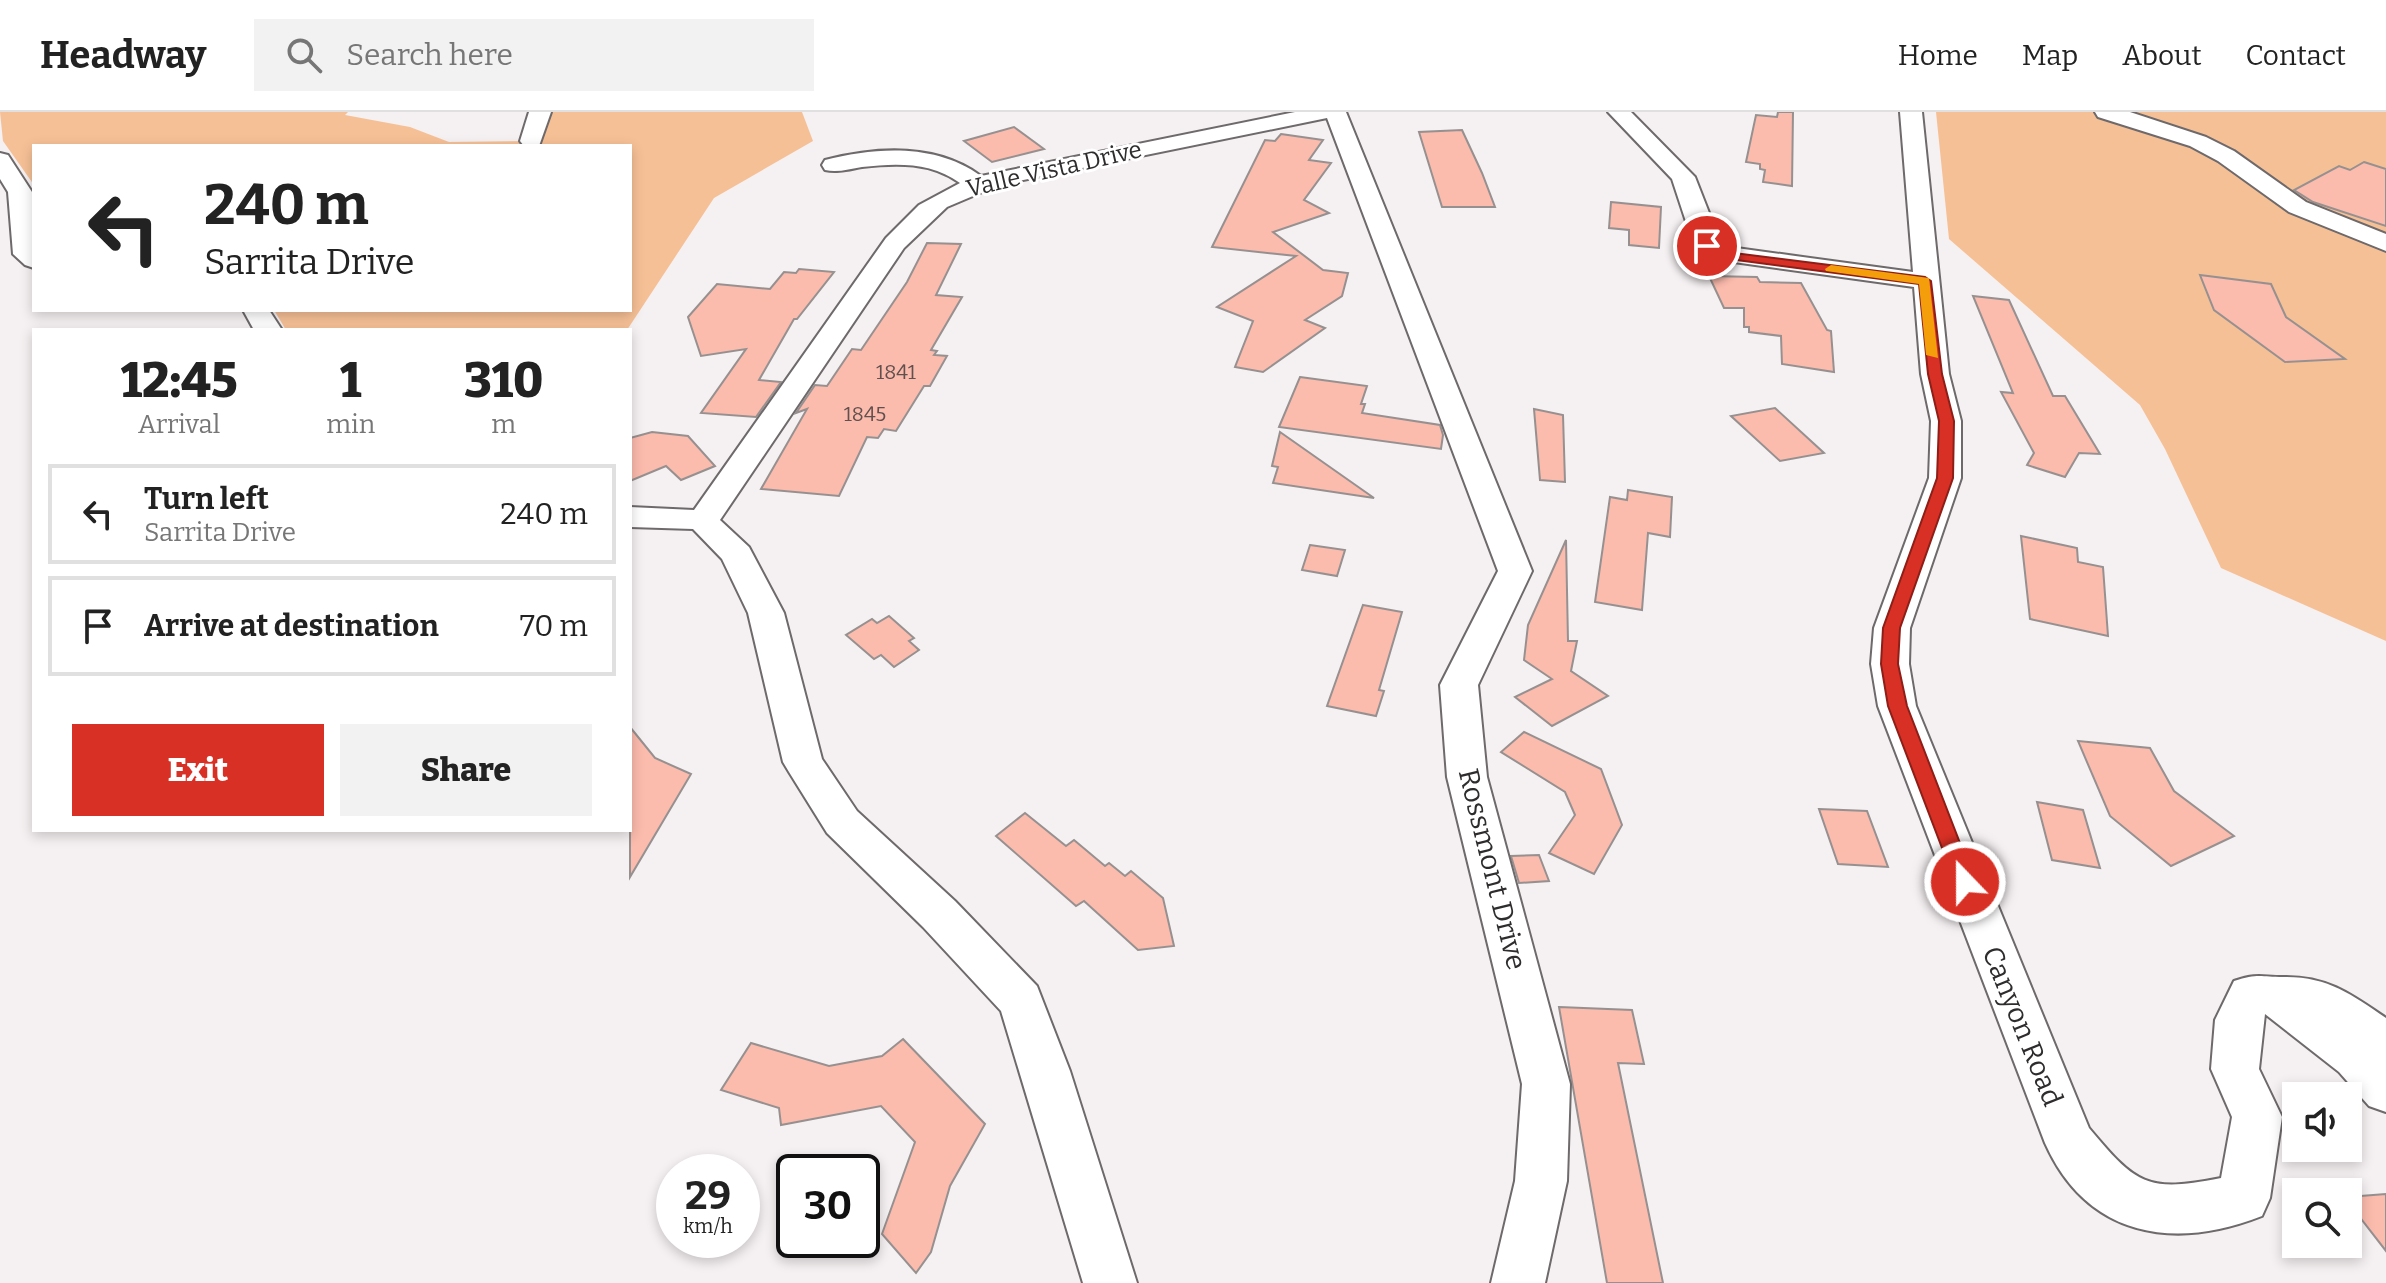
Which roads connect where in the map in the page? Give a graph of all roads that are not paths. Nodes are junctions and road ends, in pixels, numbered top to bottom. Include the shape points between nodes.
1 (540, 112) edge
2 (1327, 112) edge
3 (1335, 112) edge
4 (1619, 112) edge
5 (1911, 112) edge
6 (2106, 112) edge
7 (531, 141) dead end
8 (0, 160) edge
9 (833, 165) dead end
10 (977, 184) junction
11 (2386, 243) edge
12 (32, 258) edge
13 (1925, 281) junction
14 (632, 517) edge
15 (703, 521) junction
16 (2273, 994) junction
17 (2386, 1045) edge
18 (2386, 1090) edge
19 (1110, 1283) edge
20 (1518, 1283) edge

1 - 7 street
2 - 10 street, Valle Vista Drive
3 - 20 street, Rossmont Drive via 1515,571 1459,685 1467,777 1546,1084 1541,1181
4 - 13 street via 1683,177 1714,253
5 - 13 street, Canyon Road
6 - 11 street via 2215,151 2284,199
8 - 12 street via 20,192 26,254
9 - 10 street via 910,159 947,164
10 - 15 street, Valle Vista Drive via 934,204 895,243
13 - 16 street, Canyon Road via 1946,421 1945,478 1892,628 1890,664 1897,706 2070,1143 2110,1190 2153,1209 2197,1209 2244,1198 2257,1117 2235,1069 2239,1020 2250,995
14 - 15 street
15 - 19 street via 737,554 766,613 803,762 842,822 1021,1000
16 - 17 street via 2326,1002
16 - 18 street via 2356,1057

